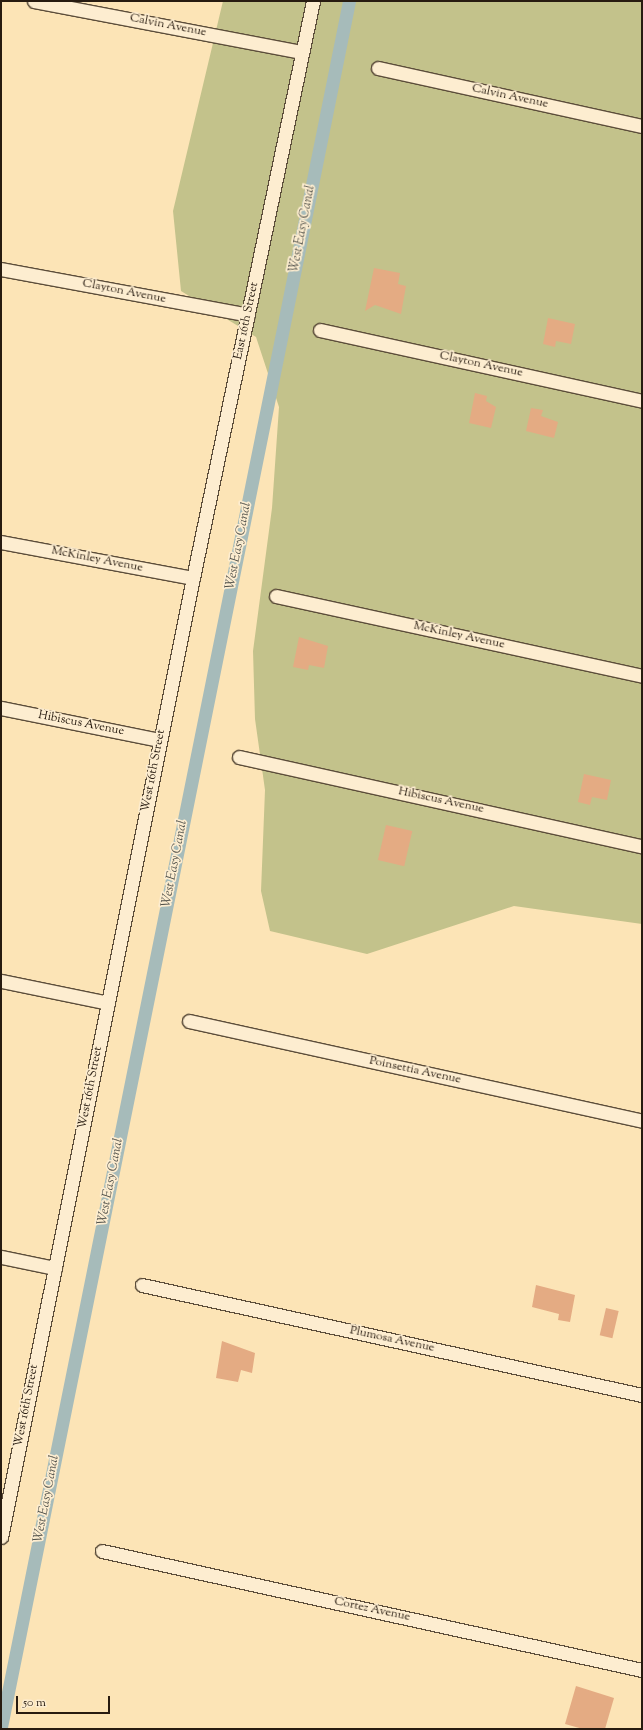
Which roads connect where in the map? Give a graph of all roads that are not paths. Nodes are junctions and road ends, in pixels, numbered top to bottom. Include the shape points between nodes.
1 (34, 1) edge
2 (313, 1) edge
3 (302, 52) junction
4 (378, 68) dead end
5 (642, 126) edge
6 (1, 269) edge
7 (248, 315) junction
8 (320, 330) dead end
9 (642, 401) edge
10 (1, 542) edge
11 (193, 578) junction
12 (276, 596) dead end
13 (181, 640) joint
14 (642, 676) edge
15 (1, 708) edge
16 (160, 740) junction
17 (240, 757) dead end
18 (642, 846) edge
19 (1, 981) edge
20 (108, 1002) junction
21 (189, 1021) dead end
22 (642, 1121) edge
23 (1, 1257) edge
24 (55, 1268) junction
25 (142, 1285) dead end
26 (642, 1395) edge
27 (2, 1531) edge
28 (102, 1551) dead end
29 (642, 1670) edge

1 - 3 street, Calvin Avenue
2 - 3 street, East 16th Street
3 - 7 street, East 16th Street
4 - 5 street, Calvin Avenue
6 - 7 street, Clayton Avenue
7 - 11 street, East 16th Street
8 - 9 street, Clayton Avenue
10 - 11 street, McKinley Avenue
11 - 13 street, East 16th Street
12 - 14 street, McKinley Avenue
13 - 16 street, West 16th Street
15 - 16 street, Hibiscus Avenue
16 - 20 street, West 16th Street
17 - 18 street, Hibiscus Avenue
19 - 20 street
20 - 24 street, West 16th Street
21 - 22 street, Poinsettia Avenue
23 - 24 street
24 - 27 street, West 16th Street
25 - 26 street, Plumosa Avenue
28 - 29 street, Cortez Avenue

